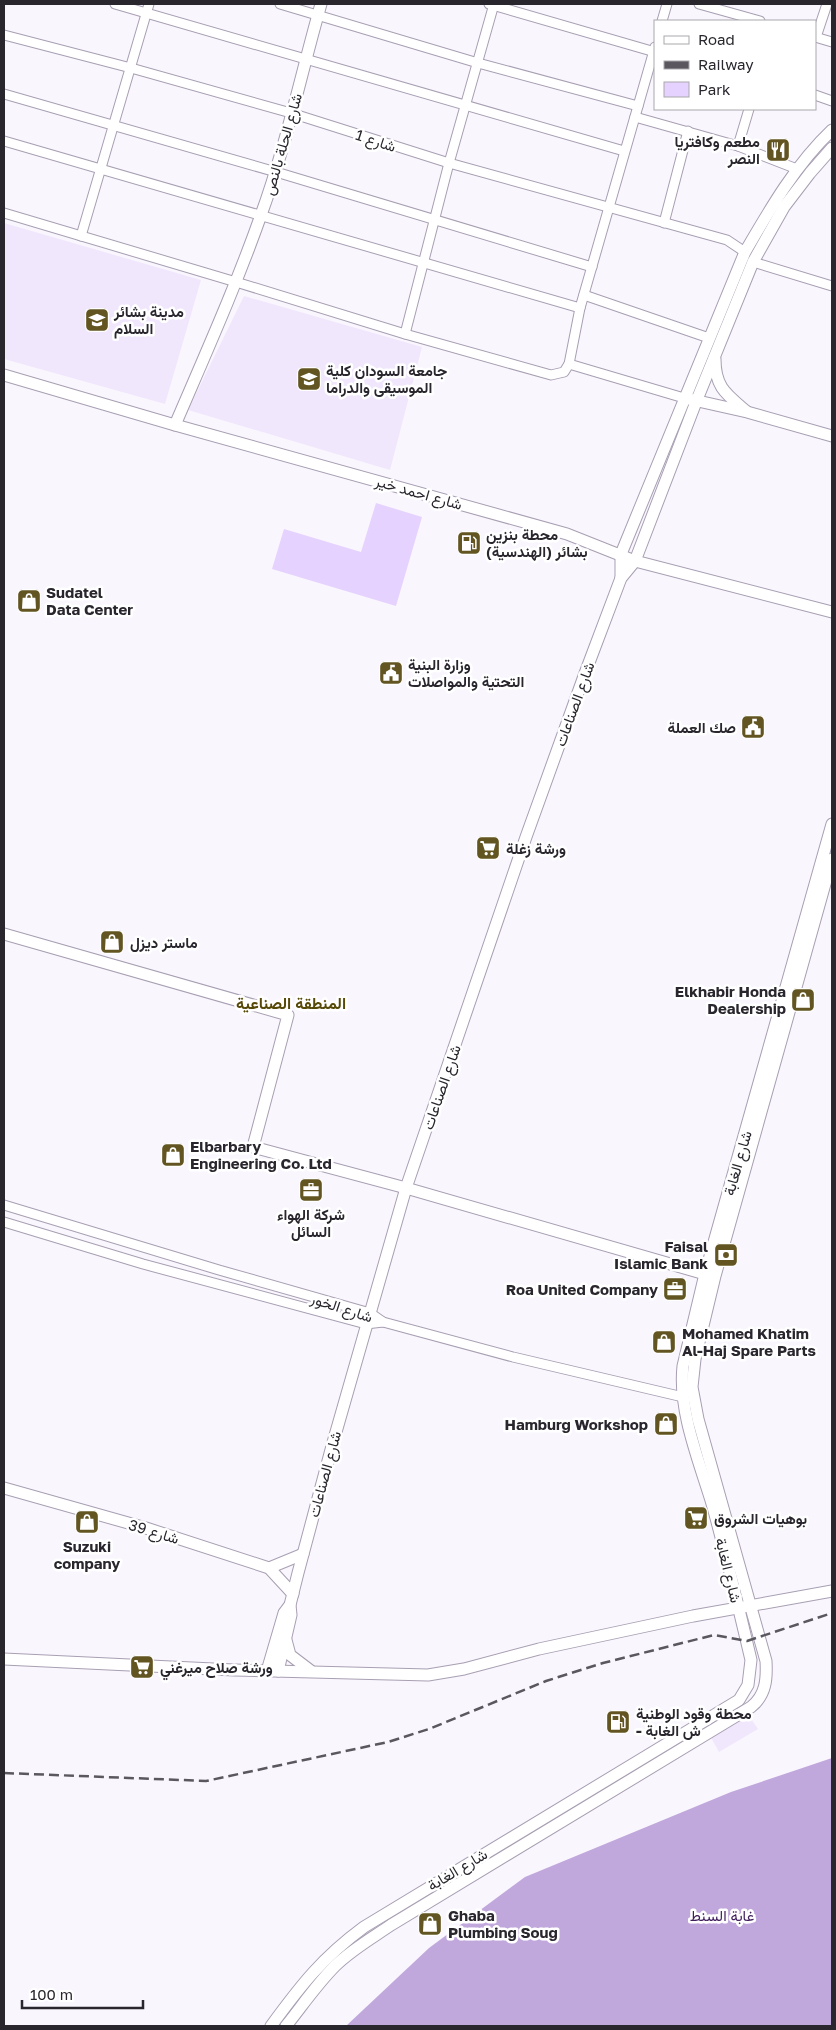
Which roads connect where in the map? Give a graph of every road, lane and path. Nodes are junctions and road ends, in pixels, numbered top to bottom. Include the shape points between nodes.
1 (115, 4) edge
2 (280, 4) edge
3 (492, 4) edge
4 (667, 4) edge
5 (699, 4) edge
6 (826, 4) edge
7 (148, 8) edge
8 (319, 9) edge
9 (662, 20) edge
10 (756, 20) edge
11 (816, 34) edge
12 (4, 35) edge
13 (816, 37) edge
14 (832, 42) edge
15 (654, 50) edge
16 (306, 58) junction
17 (478, 62) junction
18 (131, 68) junction
19 (4, 94) edge
20 (816, 95) edge
21 (832, 101) edge
22 (465, 106) junction
23 (638, 106) junction
24 (749, 110) edge
25 (291, 114) junction
26 (635, 117) junction
27 (114, 127) junction
28 (832, 130) edge
29 (688, 131) junction
30 (4, 141) edge
31 (738, 146) junction
32 (832, 148) edge
33 (624, 150) junction
34 (449, 163) junction
35 (102, 169) junction
36 (797, 169) junction
37 (276, 172) junction
38 (609, 208) junction
39 (4, 213) edge
40 (262, 215) junction
41 (435, 219) junction
42 (664, 223) junction
43 (81, 236) junction
44 (745, 252) junction
45 (423, 262) junction
46 (753, 262) junction
47 (592, 267) junction
48 (236, 282) junction
49 (832, 286) edge
50 (584, 294) junction
51 (580, 308) junction
52 (405, 334) junction
53 (709, 338) junction
54 (714, 355) junction
55 (569, 364) junction
56 (4, 375) edge
57 (684, 398) junction
58 (696, 402) junction
59 (746, 412) junction
60 (175, 425) junction
61 (832, 436) edge
62 (621, 554) junction
63 (635, 561) junction
64 (621, 578) junction
65 (832, 612) edge
66 (832, 824) edge
67 (832, 859) edge
68 (4, 934) edge
69 (406, 1188) junction
70 (4, 1205) edge
71 (4, 1222) edge
72 (148, 1248) junction
73 (143, 1264) junction
74 (705, 1274) junction
75 (368, 1318) junction
76 (683, 1397) junction
77 (4, 1488) edge
78 (303, 1554) junction
79 (268, 1568) junction
80 (832, 1591) edge
81 (291, 1599) junction
82 (744, 1608) junction
83 (287, 1632) junction
84 (4, 1659) edge
85 (273, 1671) junction
86 (312, 1671) junction
87 (271, 2026) edge
88 (286, 2026) edge

1 - 7 street
2 - 8 street
3 - 15 street
3 - 17 street
4 - 9 street
5 - 10 street
6 - 11 street
7 - 16 street
7 - 18 street
8 - 16 main road, شارع الحلة بالنص
8 - 17 street
12 - 18 street, شارع 1
13 - 14 street
15 - 23 street
16 - 22 street
16 - 25 main road, شارع الحلة بالنص
17 - 22 street
17 - 23 street
18 - 25 street, شارع 1
18 - 27 street
19 - 27 street
20 - 21 street
22 - 33 street
22 - 34 street
23 - 26 street
24 - 31 street
25 - 34 street, شارع 1
25 - 37 main road, شارع الحلة بالنص
26 - 29 street
26 - 33 street
27 - 35 street
27 - 37 street
28 - 36 main road
29 - 31 street
29 - 42 street
30 - 35 street
31 - 36 street
32 - 46 main road via 784,207
33 - 38 street
34 - 38 street, شارع 1
34 - 41 street
35 - 40 street
35 - 43 street
36 - 44 main road
37 - 40 main road, شارع الحلة بالنص
37 - 41 street
38 - 42 street, شارع 1
38 - 47 street
39 - 43 street
40 - 45 street
40 - 48 main road, شارع الحلة بالنص
41 - 45 street
41 - 47 street
42 - 44 street, شارع 1 via 727,240
43 - 48 street
44 - 53 main road
45 - 51 street
45 - 52 street
46 - 49 street
46 - 54 main road
47 - 50 street
48 - 52 street
48 - 60 main road, شارع الحلة بالنص
50 - 51 street
50 - 53 street
51 - 55 street
52 - 55 street via 551,375 564,372
53 - 57 main road
54 - 58 main road
54 - 59 main road via 718,382
55 - 57 street
56 - 60 main road, شارع احمد خير
57 - 58 main road
57 - 62 main road
58 - 59 main road
58 - 63 main road
59 - 61 main road
60 - 62 main road, شارع احمد خير via 567,534
62 - 63 main road, شارع احمد خير
62 - 64 main road
63 - 64 main road
63 - 65 main road, شارع احمد خير
64 - 69 main road, شارع الصناعات via 526,837
66 - 74 main road, شارع الغابة
67 - 82 main road, شارع الغابة via 715,1276 693,1370 696,1413
68 - 69 main road via 288,1015 253,1147
69 - 74 main road
69 - 75 main road, شارع الصناعات
70 - 72 street, شارع الخور
71 - 73 street
72 - 73 street
72 - 75 street, شارع الخور
73 - 75 street
74 - 76 main road, شارع الغابة via 683,1366
75 - 76 street, شارع الخور via 513,1357
75 - 78 main road, شارع الصناعات
76 - 82 main road, شارع الغابة
77 - 79 main road, شارع 39 via 146,1528
78 - 79 main road
78 - 81 main road, شارع الصناعات
79 - 81 main road, شارع 39
80 - 82 main road
81 - 83 main road
81 - 85 main road via 284,1612
82 - 86 main road via 539,1649 442,1673
82 - 87 main road, شارع الغابة via 752,1670 739,1700 364,1927 319,1965
82 - 88 main road, شارع الغابة via 761,1638 767,1671 766,1684 756,1703 391,1925 335,1966
83 - 85 main road
83 - 86 main road via 290,1655
84 - 85 main road
85 - 86 main road

